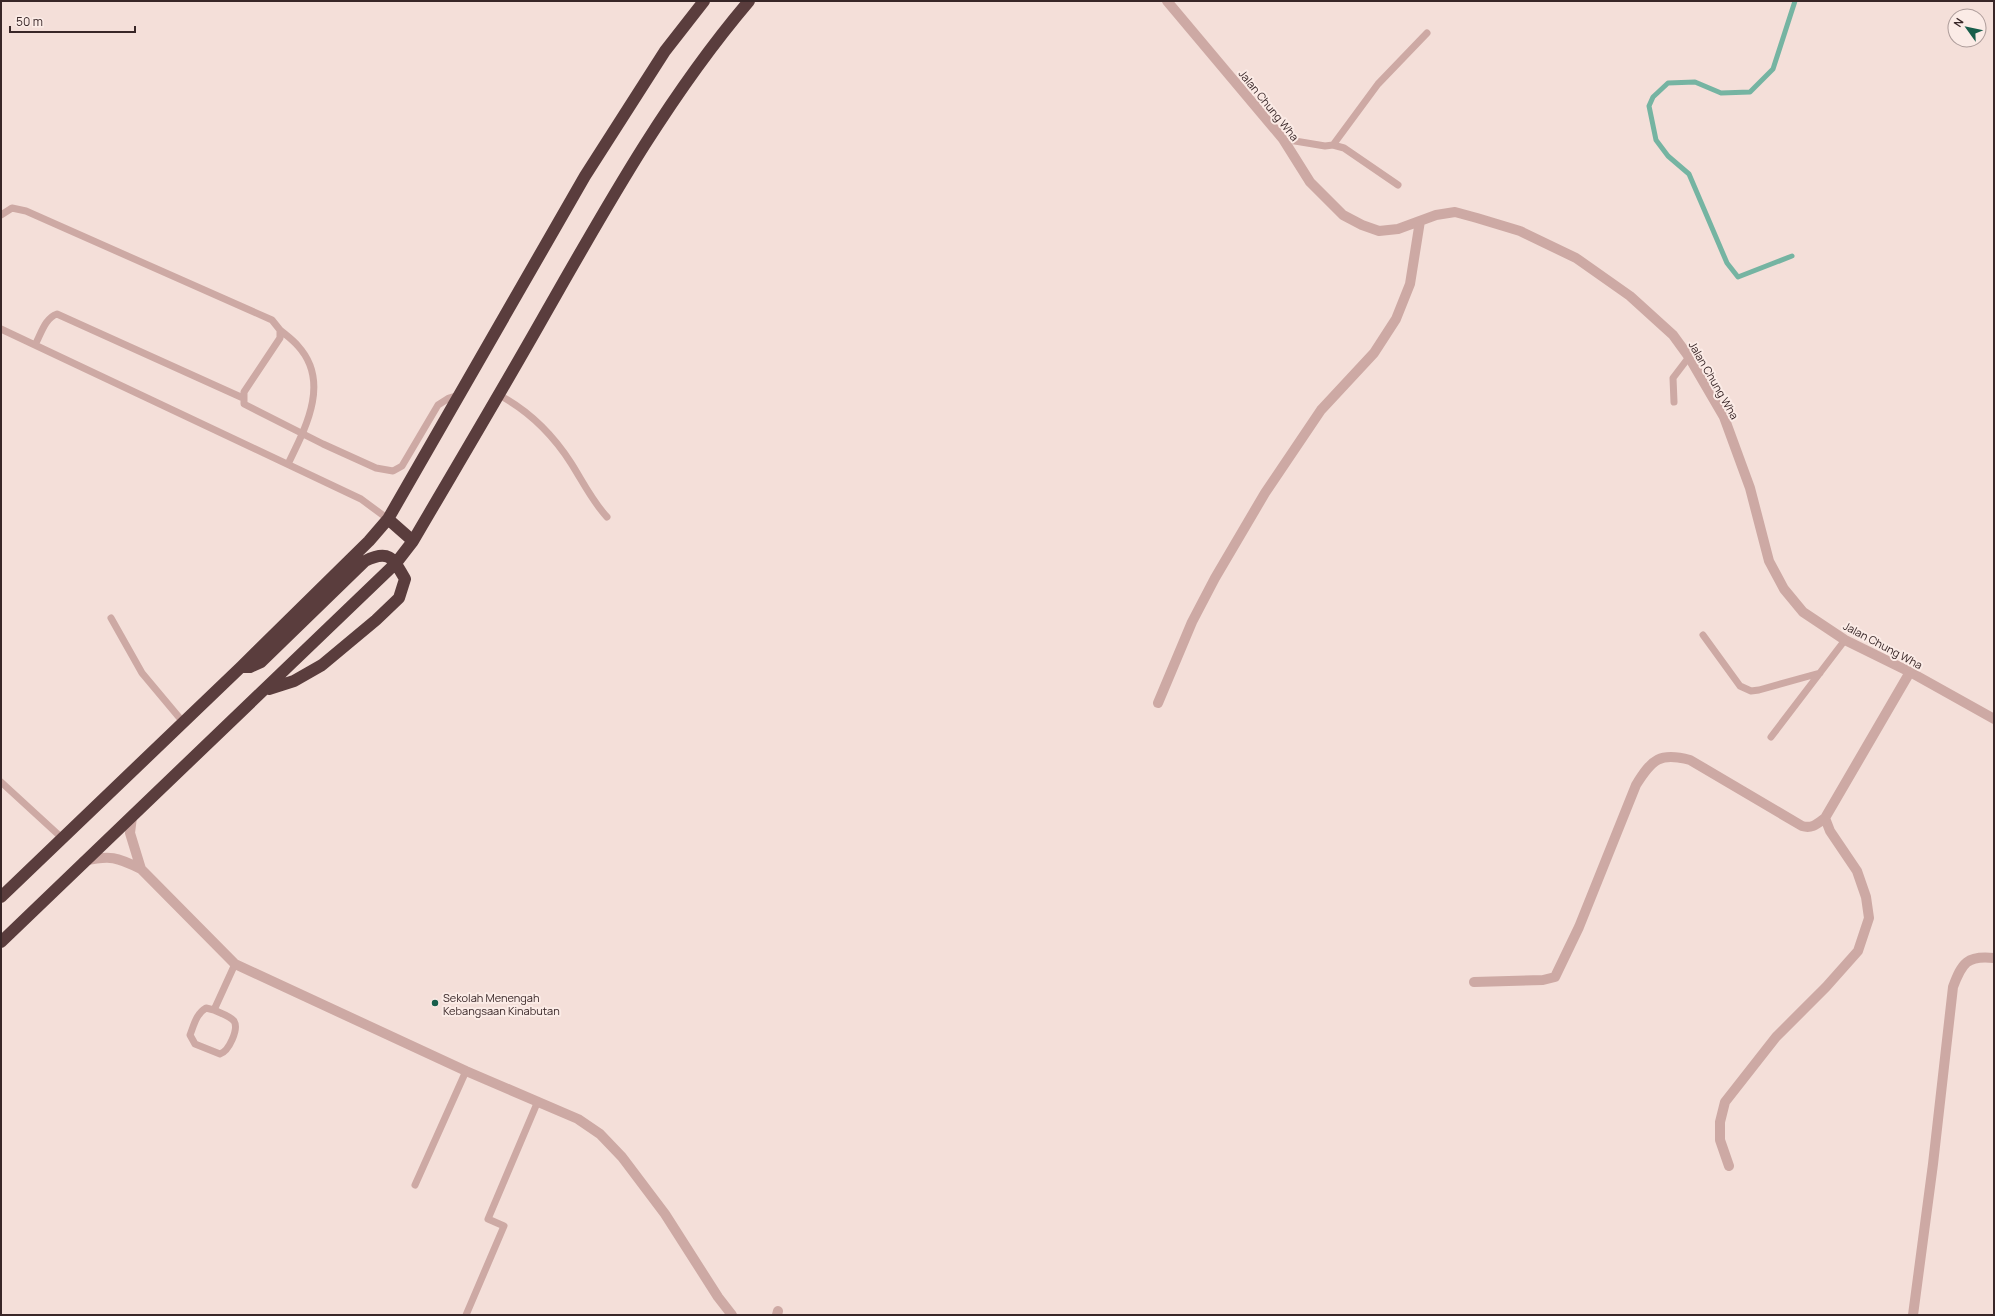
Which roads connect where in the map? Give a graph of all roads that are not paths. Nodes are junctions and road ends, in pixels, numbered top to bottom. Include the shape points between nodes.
1 (704, 1) edge
2 (749, 1) edge
3 (1167, 1) edge
4 (1427, 33) dead end
5 (1283, 139) junction
6 (1333, 145) junction
7 (1398, 186) dead end
8 (1, 215) edge
9 (1420, 221) junction
10 (1, 329) edge
11 (280, 330) junction
12 (35, 345) junction
13 (1689, 357) junction
14 (461, 395) junction
15 (499, 395) junction
16 (242, 398) junction
17 (1674, 402) dead end
18 (303, 434) junction
19 (288, 464) junction
20 (607, 517) dead end
21 (388, 519) junction
22 (413, 541) junction
23 (396, 563) junction
24 (111, 618) dead end
25 (1702, 635) dead end
26 (1845, 640) junction
27 (241, 667) junction
28 (1820, 672) junction
29 (1910, 672) junction
30 (265, 690) junction
31 (1158, 703) dead end
32 (1994, 720) edge
33 (183, 722) junction
34 (1771, 737) dead end
35 (1, 782) edge
36 (132, 817) junction
37 (1825, 818) junction
38 (62, 838) junction
39 (84, 861) junction
40 (141, 869) junction
41 (1, 897) edge
42 (1, 942) edge
43 (1994, 958) edge
44 (235, 964) junction
45 (1474, 982) dead end
46 (214, 1010) junction
47 (466, 1071) junction
48 (538, 1101) junction
49 (1730, 1166) dead end
50 (415, 1185) dead end
51 (466, 1315) edge
52 (732, 1315) edge
53 (1913, 1315) edge

1 - 14 highway via 665,51 585,176
2 - 15 highway via 691,74 615,191
3 - 5 street, Jalan Chung Wha
4 - 6 lane via 1378,84
5 - 6 lane
5 - 9 street, Jalan Chung Wha via 1310,182 1343,215 1379,231 1398,229
6 - 7 lane via 1344,148
8 - 11 lane via 12,208 26,211 272,320
9 - 13 street, Jalan Chung Wha via 1455,212 1520,231 1576,258 1630,296 1673,335
9 - 31 street via 1410,284 1396,320 1374,353 1321,410 1264,493 1192,622
10 - 12 lane
11 - 16 lane via 280,338
11 - 18 lane via 299,347 313,376 314,402
12 - 16 lane via 47,322 57,314
12 - 19 lane
13 - 17 lane via 1673,378
13 - 26 street, Jalan Chung Wha via 1724,417 1750,488 1769,561 1784,589 1803,612
14 - 18 lane via 449,398 438,405 402,466 393,472 376,468
14 - 21 highway
15 - 20 lane via 516,404 539,423 571,462 595,504
15 - 22 highway
16 - 18 lane via 244,404 251,409
18 - 19 lane
19 - 21 lane via 361,499
21 - 22 highway
21 - 27 highway via 369,541
22 - 23 highway
23 - 27 highway via 388,556 378,554 365,561 261,662 250,667
23 - 30 highway
23 - 30 highway via 405,579 399,598 322,665 294,681
24 - 33 lane via 142,673
25 - 28 lane via 1740,686 1751,691
26 - 28 lane
26 - 29 street, Jalan Chung Wha
27 - 33 highway
28 - 34 lane
29 - 32 street, Jalan Chung Wha
29 - 37 street
30 - 36 highway
33 - 38 highway
35 - 38 lane
36 - 39 highway
36 - 40 street via 130,833
37 - 45 street via 1808,828 1802,826 1690,760 1673,755 1659,759 1646,769 1636,785 1579,927 1554,977 1543,980
37 - 49 street via 1830,831 1857,871 1866,897 1869,918 1858,951 1776,1037 1724,1102 1720,1140
38 - 41 highway
39 - 40 street via 105,856 123,860
39 - 42 highway
40 - 44 street
43 - 53 street via 1976,958 1966,962 1959,971 1953,987
44 - 46 lane
44 - 47 street
46 - 46 lane via 206,1008 197,1016 190,1035 195,1044 220,1054 228,1048 236,1029 231,1018
47 - 48 street
47 - 50 lane
48 - 51 lane via 488,1219 504,1226
48 - 52 street via 578,1119 600,1134 622,1157 665,1214

